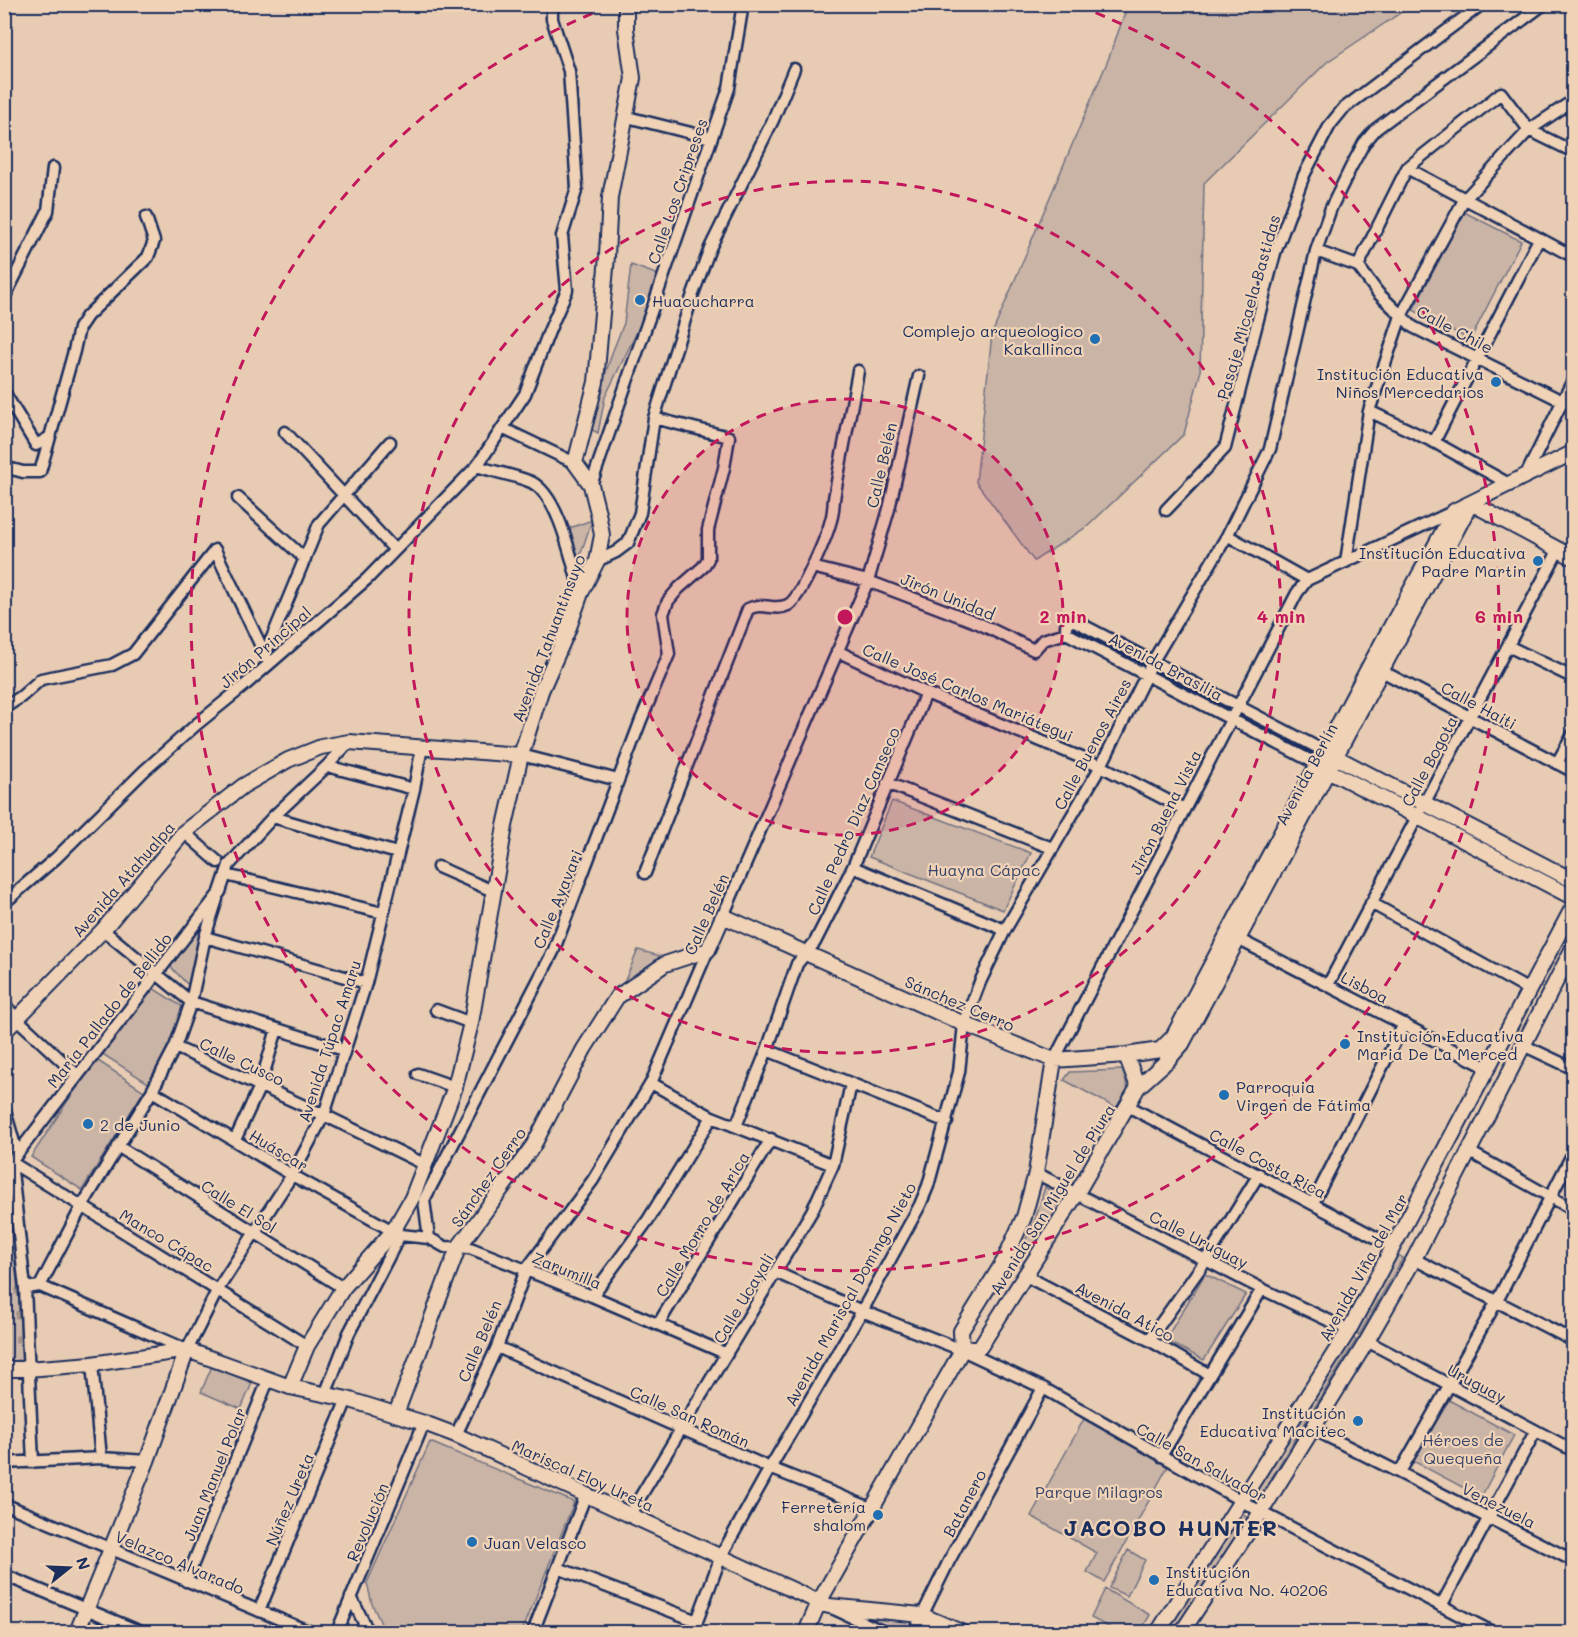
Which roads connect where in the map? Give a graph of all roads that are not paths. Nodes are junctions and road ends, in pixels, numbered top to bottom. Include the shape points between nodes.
1 (552, 4) edge
2 (626, 4) edge
3 (743, 4) edge
4 (1482, 4) edge
5 (1544, 4) edge
6 (794, 69) dead end
7 (1574, 100) edge
8 (627, 117) junction
9 (1529, 130) junction
10 (711, 138) junction
11 (1574, 152) edge
12 (53, 168) dead end
13 (1407, 168) junction
14 (1464, 200) junction
15 (146, 217) dead end
16 (1539, 239) junction
17 (1316, 251) junction
18 (1574, 257) edge
19 (1358, 266) junction
20 (4, 298) edge
21 (1401, 316) junction
22 (1477, 359) junction
23 (858, 371) dead end
24 (919, 376) dead end
25 (1574, 378) edge
26 (4, 392) edge
27 (1562, 401) junction
28 (1369, 411) junction
29 (654, 418) junction
30 (502, 428) junction
31 (285, 432) dead end
32 (50, 437) junction
33 (390, 442) dead end
34 (1434, 442) junction
35 (1574, 452) edge
36 (575, 463) junction
37 (477, 466) junction
38 (4, 467) edge
39 (1526, 475) junction
40 (1509, 484) junction
41 (591, 485) junction
42 (344, 495) junction
43 (238, 498) dead end
44 (1472, 503) junction
45 (1167, 510) dead end
46 (1454, 511) junction
47 (1232, 538) dead end
48 (395, 550) junction
49 (1558, 551) junction
50 (1574, 558) edge
51 (305, 559) junction
52 (597, 561) junction
53 (1346, 562) junction
54 (812, 567) junction
55 (1307, 580) junction
56 (868, 581) junction
57 (581, 593) junction
58 (1066, 633) junction
59 (1508, 646) junction
60 (837, 651) junction
61 (267, 659) junction
62 (1153, 661) junction
63 (1375, 668) junction
64 (1146, 675) junction
65 (1574, 678) edge
66 (926, 693) junction
67 (1238, 706) junction
68 (4, 708) edge
69 (1469, 717) junction
70 (1231, 719) junction
71 (1574, 733) edge
72 (349, 741) junction
73 (422, 747) junction
74 (1330, 754) junction
75 (522, 755) junction
76 (1557, 763) junction
77 (1101, 765) junction
78 (327, 766) junction
79 (1322, 767) junction
80 (1574, 772) edge
81 (618, 780) junction
82 (887, 783) junction
83 (414, 789) junction
84 (1424, 803) junction
85 (1184, 809) junction
86 (1417, 816) junction
87 (273, 817) junction
88 (183, 832) junction
89 (1052, 848) junction
90 (397, 853) junction
91 (218, 862) dead end
92 (438, 867) dead end
93 (853, 867) junction
94 (645, 873) dead end
95 (226, 875) junction
96 (1574, 880) edge
97 (220, 892) junction
98 (495, 892) junction
99 (1574, 898) edge
100 (4, 903) edge
101 (1371, 903) junction
102 (1574, 905) edge
103 (382, 913) junction
104 (723, 916) junction
105 (103, 930) junction
106 (1005, 930) junction
107 (1233, 936) junction
108 (206, 937) junction
109 (1552, 945) junction
110 (708, 950) junction
111 (1572, 951) edge
112 (806, 953) junction
113 (155, 974) junction
114 (366, 983) junction
115 (1328, 985) junction
116 (1529, 990) junction
117 (191, 1002) junction
118 (4, 1004) edge
119 (436, 1010) dead end
120 (17, 1019) junction
121 (471, 1023) junction
122 (964, 1024) junction
123 (1404, 1024) junction
124 (277, 1029) junction
125 (4, 1032) edge
126 (1523, 1045) junction
127 (175, 1047) junction
128 (344, 1050) junction
129 (767, 1050) junction
130 (1126, 1055) junction
131 (1164, 1055) junction
132 (1054, 1060) junction
133 (1488, 1068) junction
134 (1574, 1069) edge
135 (418, 1074) dead end
136 (77, 1075) junction
137 (651, 1083) junction
138 (851, 1084) junction
139 (260, 1086) junction
140 (455, 1087) junction
141 (1138, 1087) junction
142 (153, 1091) junction
143 (1128, 1106) junction
144 (4, 1107) edge
145 (324, 1115) junction
146 (712, 1117) junction
147 (946, 1122) junction
148 (736, 1126) junction
149 (771, 1139) junction
150 (235, 1140) junction
151 (119, 1147) junction
152 (1468, 1151) junction
153 (1574, 1151) edge
154 (14, 1158) junction
155 (426, 1165) junction
156 (833, 1165) junction
157 (1036, 1173) junction
158 (1260, 1174) junction
159 (292, 1175) junction
160 (1077, 1193) junction
161 (1550, 1198) junction
162 (418, 1199) junction
163 (1313, 1203) junction
164 (82, 1206) junction
165 (1574, 1210) edge
166 (254, 1233) junction
167 (396, 1233) junction
168 (429, 1238) junction
169 (1394, 1247) junction
170 (458, 1248) junction
171 (1413, 1259) junction
172 (1206, 1260) junction
173 (526, 1270) junction
174 (775, 1272) junction
175 (1024, 1275) junction
176 (40, 1286) junction
177 (25, 1288) junction
178 (343, 1288) junction
179 (218, 1289) junction
180 (1262, 1289) junction
181 (592, 1296) junction
182 (1497, 1301) junction
183 (862, 1311) junction
184 (659, 1323) junction
185 (1349, 1330) junction
186 (1149, 1340) junction
187 (1367, 1341) junction
188 (1574, 1341) edge
189 (307, 1346) junction
190 (497, 1347) junction
191 (187, 1350) junction
192 (962, 1350) junction
193 (726, 1354) junction
194 (92, 1364) junction
195 (4, 1369) edge
196 (27, 1369) junction
197 (1210, 1375) junction
198 (269, 1378) junction
199 (1448, 1385) junction
200 (290, 1387) junction
201 (1043, 1388) junction
202 (325, 1395) junction
203 (347, 1399) junction
204 (396, 1414) junction
205 (424, 1423) junction
206 (682, 1428) junction
207 (1313, 1429) junction
208 (1536, 1432) junction
209 (456, 1435) junction
210 (1574, 1451) edge
211 (1161, 1456) junction
212 (101, 1458) junction
213 (147, 1461) junction
214 (33, 1462) junction
215 (4, 1463) edge
216 (770, 1468) junction
217 (1400, 1472) junction
218 (586, 1494) junction
219 (1241, 1501) junction
220 (4, 1504) edge
221 (873, 1509) junction
222 (1261, 1512) junction
223 (630, 1514) junction
224 (1490, 1516) junction
225 (111, 1549) junction
226 (721, 1557) junction
227 (1574, 1561) edge
228 (558, 1568) junction
229 (4, 1575) edge
230 (186, 1581) junction
231 (351, 1597) junction
232 (824, 1604) junction
233 (1441, 1606) junction
234 (87, 1610) junction
235 (259, 1611) junction
236 (921, 1615) junction
237 (697, 1621) junction
238 (77, 1632) edge
239 (141, 1632) edge
240 (310, 1632) edge
241 (337, 1632) edge
242 (371, 1632) edge
243 (534, 1632) edge
244 (693, 1632) edge
245 (806, 1632) edge
246 (884, 1632) edge
247 (914, 1632) edge
248 (961, 1632) edge
249 (1158, 1632) edge
250 (1182, 1632) edge
251 (1490, 1632) edge

1 - 30 street, Jirón Principal via 552,19 569,71 577,188 562,236 567,290 525,394
2 - 8 street via 633,78
3 - 10 street, Calle Los Cripreses via 729,88
4 - 45 street, Pasaje Micaela Bastidas via 1343,109 1330,125 1304,175 1275,253 1225,448
5 - 17 street, Calle Buenos Aires via 1376,129 1346,177
6 - 29 street via 710,248
7 - 9 street
8 - 10 street
8 - 36 street via 610,197 596,382
9 - 11 street
9 - 13 street via 1501,93
9 - 14 street
10 - 41 street, Calle Los Cripreses
12 - 20 street via 48,211
13 - 14 street
13 - 19 street
14 - 16 street
14 - 21 street
15 - 32 street via 154,241 148,257 79,328
16 - 18 street
16 - 22 street
17 - 19 street
17 - 62 street, Calle Buenos Aires via 1270,449 1227,536
19 - 21 street, Calle Chile
21 - 22 street, Calle Chile via 1413,327
21 - 28 street
22 - 27 street, Calle Chile
22 - 34 street
23 - 54 street via 831,521
24 - 56 street, Calle Belén
25 - 27 street
26 - 32 street via 36,445
27 - 39 street
28 - 34 street
28 - 53 street
29 - 52 street via 640,513 628,543
29 - 81 street, Calle Ayavari via 729,437 708,530 708,559 668,601 663,614 669,654
30 - 36 street
30 - 37 street, Jirón Principal
31 - 42 street
32 - 38 street via 40,472
33 - 42 street
34 - 40 street
35 - 39 street
36 - 41 street, Avenida Tahuantinsuyo
37 - 48 street, Jirón Principal
37 - 57 street via 532,483 550,502 560,519
39 - 40 street
40 - 44 street
41 - 52 street, Avenida Tahuantinsuyo via 602,535
42 - 48 street
42 - 51 street via 320,524
43 - 51 street
44 - 46 street
44 - 49 street
44 - 63 street, Avenida Berlín
46 - 53 street
46 - 63 street, Avenida Berlín
47 - 55 street
48 - 61 street, Jirón Principal via 367,579
49 - 50 street
49 - 59 street, Calle Bogota
51 - 61 street
52 - 57 street, Avenida Tahuantinsuyo
53 - 55 street
54 - 56 street, Jirón Unidad
54 - 94 street via 798,595 788,605 774,608 758,604 748,609
55 - 67 street, Jirón Buena Vista
56 - 58 street, Jirón Unidad via 978,623 1034,650 1043,640
56 - 60 street, Calle Belén
57 - 75 street, Avenida Tahuantinsuyo via 541,691
58 - 62 street, Avenida Brasilia via 1066,625 1073,620
58 - 64 street, Avenida Brasilia
59 - 65 street
59 - 69 street, Calle Bogota
60 - 66 street, Calle José Carlos Mariátegui
60 - 104 street, Calle Belén
61 - 68 street via 215,550 133,654 112,665 41,679
61 - 100 street, Jirón Principal
62 - 64 street, Calle Buenos Aires
62 - 67 street, Avenida Brasilia
63 - 69 street, Calle Haiti
63 - 74 street, Avenida Berlín
64 - 70 street, Avenida Brasilia
64 - 77 street, Calle Buenos Aires
66 - 77 street, Calle José Carlos Mariátegui
66 - 82 street, Calle Pedro Diaz Canseco
67 - 70 street, Jirón Buena Vista
67 - 74 street, Avenida Brasilia
69 - 76 street, Calle Haiti
69 - 84 street, Calle Bogota
70 - 79 street, Avenida Brasilia
70 - 85 street, Jirón Buena Vista
71 - 76 street
72 - 73 street, Avenida Atahualpa
72 - 78 street
72 - 88 street, Avenida Atahualpa via 288,760 243,786
73 - 75 street, Avenida Atahualpa
73 - 83 street, Avenida Túpac Amaru
74 - 79 street, Avenida Berlín
74 - 84 street, Avenida Brasilia
75 - 81 street
75 - 98 street, Avenida Tahuantinsuyo
76 - 80 street, Calle Haiti
77 - 85 street, Calle José Carlos Mariátegui
77 - 89 street, Calle Buenos Aires
78 - 83 street
78 - 87 street
79 - 86 street, Avenida Brasilia
79 - 107 street, Avenida Berlín
81 - 162 street, Calle Ayavari via 553,952
82 - 89 street
82 - 93 street, Calle Pedro Diaz Canseco
83 - 90 street, Avenida Túpac Amaru
84 - 86 street, Calle Bogota
84 - 96 street, Avenida Brasilia
85 - 132 street, Jirón Buena Vista
86 - 99 street, Avenida Brasilia
86 - 101 street, Calle Bogota
87 - 90 street
87 - 95 street via 229,865
88 - 91 street
88 - 105 street, Avenida Atahualpa
89 - 106 street, Calle Buenos Aires
90 - 103 street, Avenida Túpac Amaru
92 - 98 street
93 - 106 street
93 - 112 street, Calle Pedro Diaz Canseco
95 - 97 street, María Pallado de Bellido
95 - 103 street
97 - 108 street
97 - 113 street, María Pallado de Bellido
98 - 121 street, Avenida Tahuantinsuyo
101 - 115 street, Calle Bogota
101 - 116 street
102 - 109 street, Avenida Viña del Mar
103 - 114 street, Avenida Túpac Amaru
104 - 110 street, Calle Belén
104 - 112 street, Sánchez Cerro
105 - 113 street
105 - 120 street, Avenida Atahualpa
106 - 122 street, Calle Buenos Aires
107 - 115 street, Lisboa
107 - 131 street, Avenida Berlín via 1182,1044
108 - 114 street
108 - 117 street
109 - 111 street
109 - 116 street, Avenida Viña del Mar
110 - 137 street, Calle Belén
110 - 170 street, Sánchez Cerro via 665,964 617,997 584,1049 533,1146
111 - 126 street
112 - 122 street, Sánchez Cerro
112 - 129 street, Calle Pedro Diaz Canseco via 797,964
113 - 117 street
113 - 136 street, María Pallado de Bellido
114 - 128 street, Avenida Túpac Amaru
115 - 123 street, Lisboa
116 - 133 street, Avenida Viña del Mar
117 - 124 street
117 - 127 street
118 - 120 street
119 - 121 street
120 - 125 street, Avenida Atahualpa
120 - 136 street
121 - 140 street, Avenida Tahuantinsuyo
122 - 132 street, Sánchez Cerro
122 - 147 street, Avenida Mariscal Domingo Nieto via 959,1072
123 - 133 street, Lisboa
123 - 163 street
124 - 128 street
124 - 139 street
126 - 134 street
126 - 152 street
127 - 139 street, Calle Cusco
127 - 142 street
128 - 145 street, Avenida Túpac Amaru
129 - 138 street
129 - 148 street, Calle Pedro Diaz Canseco
130 - 131 street, Sánchez Cerro
130 - 132 street, Sánchez Cerro
130 - 141 street
131 - 141 street, Avenida San Miguel de Piura
132 - 157 street, Avenida San Miguel de Piura
133 - 169 street, Avenida Viña del Mar
135 - 140 street
136 - 154 street, María Pallado de Bellido
137 - 146 street
137 - 173 street, Calle Belén via 593,1180
138 - 147 street
138 - 156 street, Calle Ucayali
139 - 145 street, Calle Cusco
139 - 150 street
140 - 155 street, Avenida Tahuantinsuyo
141 - 143 street, Avenida San Miguel de Piura
142 - 150 street, Huáscar
142 - 151 street
143 - 158 street, Calle Costa Rica
143 - 160 street, Avenida San Miguel de Piura
144 - 154 street
145 - 155 street, Calle Cusco
145 - 159 street, Avenida Túpac Amaru
146 - 148 street
146 - 181 street via 648,1220
147 - 183 street, Avenida Mariscal Domingo Nieto via 920,1205
148 - 149 street
149 - 156 street
149 - 184 street, Calle Morro de Arica
150 - 159 street, Huáscar
151 - 164 street
151 - 166 street, Calle El Sol
152 - 161 street
152 - 171 street
153 - 161 street
154 - 164 street, Manco Cápac
154 - 177 street
155 - 162 street, Avenida Tahuantinsuyo
156 - 174 street, Calle Ucayali via 812,1211
157 - 160 street, Calle Uruguay
157 - 192 street, Avenida San Miguel de Piura via 1024,1217 1004,1261 961,1331
158 - 163 street, Calle Costa Rica
158 - 172 street
159 - 166 street, Avenida Túpac Amaru
159 - 167 street, Huáscar
160 - 172 street, Calle Uruguay
160 - 175 street, Avenida San Miguel de Piura
161 - 165 street
161 - 182 street
162 - 167 street, Avenida Tahuantinsuyo
162 - 168 street
163 - 169 street, Calle Costa Rica
164 - 176 street
164 - 179 street, Manco Cápac
166 - 178 street, Calle El Sol
166 - 179 street, Avenida Túpac Amaru
167 - 168 street, Zarumilla
167 - 178 street, Avenida Tahuantinsuyo
167 - 202 street
168 - 170 street, Zarumilla
169 - 185 street, Avenida Viña del Mar
170 - 173 street, Zarumilla via 470,1248
170 - 204 street, Sánchez Cerro
171 - 182 street
171 - 187 street
172 - 180 street, Calle Uruguay
172 - 186 street
173 - 181 street, Zarumilla
173 - 190 street, Calle Belén
174 - 183 street, Calle San Salvador
174 - 193 street, Calle Ucayali
175 - 186 street, Avenida Atico
175 - 192 street, Avenida San Miguel de Piura via 980,1347
176 - 177 street
176 - 191 street
177 - 196 street
178 - 189 street, Avenida Tahuantinsuyo
179 - 189 street, Manco Cápac
179 - 191 street, Avenida Túpac Amaru
180 - 185 street, Calle Uruguay
180 - 197 street
181 - 184 street, Zarumilla
182 - 188 street
182 - 199 street
183 - 192 street, Calle San Salvador
183 - 216 street, Avenida Mariscal Domingo Nieto
184 - 193 street, Zarumilla
185 - 219 street, Avenida Viña del Mar
186 - 197 street, Avenida Atico
187 - 199 street, Uruguay
187 - 207 street
189 - 200 street, Avenida Tahuantinsuyo
190 - 206 street, Calle San Román
190 - 209 street, Calle Belén
191 - 194 street
191 - 198 street, Mariscal Eloy Ureta
191 - 213 street
192 - 201 street, Calle San Salvador
192 - 221 street, Avenida San Miguel de Piura
193 - 206 street, Calle Ucayali
194 - 196 street
194 - 212 street
195 - 196 street
196 - 214 street
197 - 211 street
198 - 200 street, Mariscal Eloy Ureta
198 - 230 street, Juan Manuel Polar
199 - 208 street, Uruguay
199 - 217 street
200 - 202 street, Mariscal Eloy Ureta
201 - 211 street, Calle San Salvador
201 - 236 street, Batanero
202 - 203 street, Mariscal Eloy Ureta
203 - 204 street, Mariscal Eloy Ureta
203 - 235 street, Núñez Ureta
204 - 205 street, Mariscal Eloy Ureta
205 - 209 street, Mariscal Eloy Ureta
205 - 231 street, Revolución
206 - 216 street, Calle San Román
206 - 223 street, Calle Ucayali
207 - 217 street, Venezuela
207 - 222 street
208 - 210 street, Uruguay
208 - 224 street
209 - 218 street, Mariscal Eloy Ureta
211 - 219 street, Calle San Salvador
212 - 213 street
212 - 214 street
213 - 225 street
214 - 215 street
216 - 221 street, Calle San Román
216 - 226 street, Avenida Mariscal Domingo Nieto
217 - 224 street, Venezuela
218 - 223 street, Mariscal Eloy Ureta
218 - 228 street
219 - 222 street, Calle San Salvador
219 - 249 street, Avenida Viña del Mar
220 - 225 street, Velazco Alvarado
221 - 232 street, Avenida San Miguel de Piura
222 - 233 street, Calle San Salvador
222 - 250 street
223 - 226 street, Mariscal Eloy Ureta
224 - 227 street, Venezuela
224 - 233 street
225 - 230 street, Velazco Alvarado
225 - 234 street
226 - 232 street, Mariscal Eloy Ureta
226 - 237 street, Avenida Mariscal Domingo Nieto
228 - 237 street
228 - 243 street
229 - 234 street
230 - 235 street, Velazco Alvarado
231 - 241 street, Revolución
231 - 242 street
232 - 236 street, Mariscal Eloy Ureta
232 - 245 street, Avenida San Miguel de Piura
232 - 246 street
233 - 251 street, Calle San Salvador
234 - 238 street
234 - 239 street
235 - 240 street, Velazco Alvarado
236 - 247 street, Batanero
236 - 248 street, Mariscal Eloy Ureta
237 - 244 street, Avenida Mariscal Domingo Nieto

